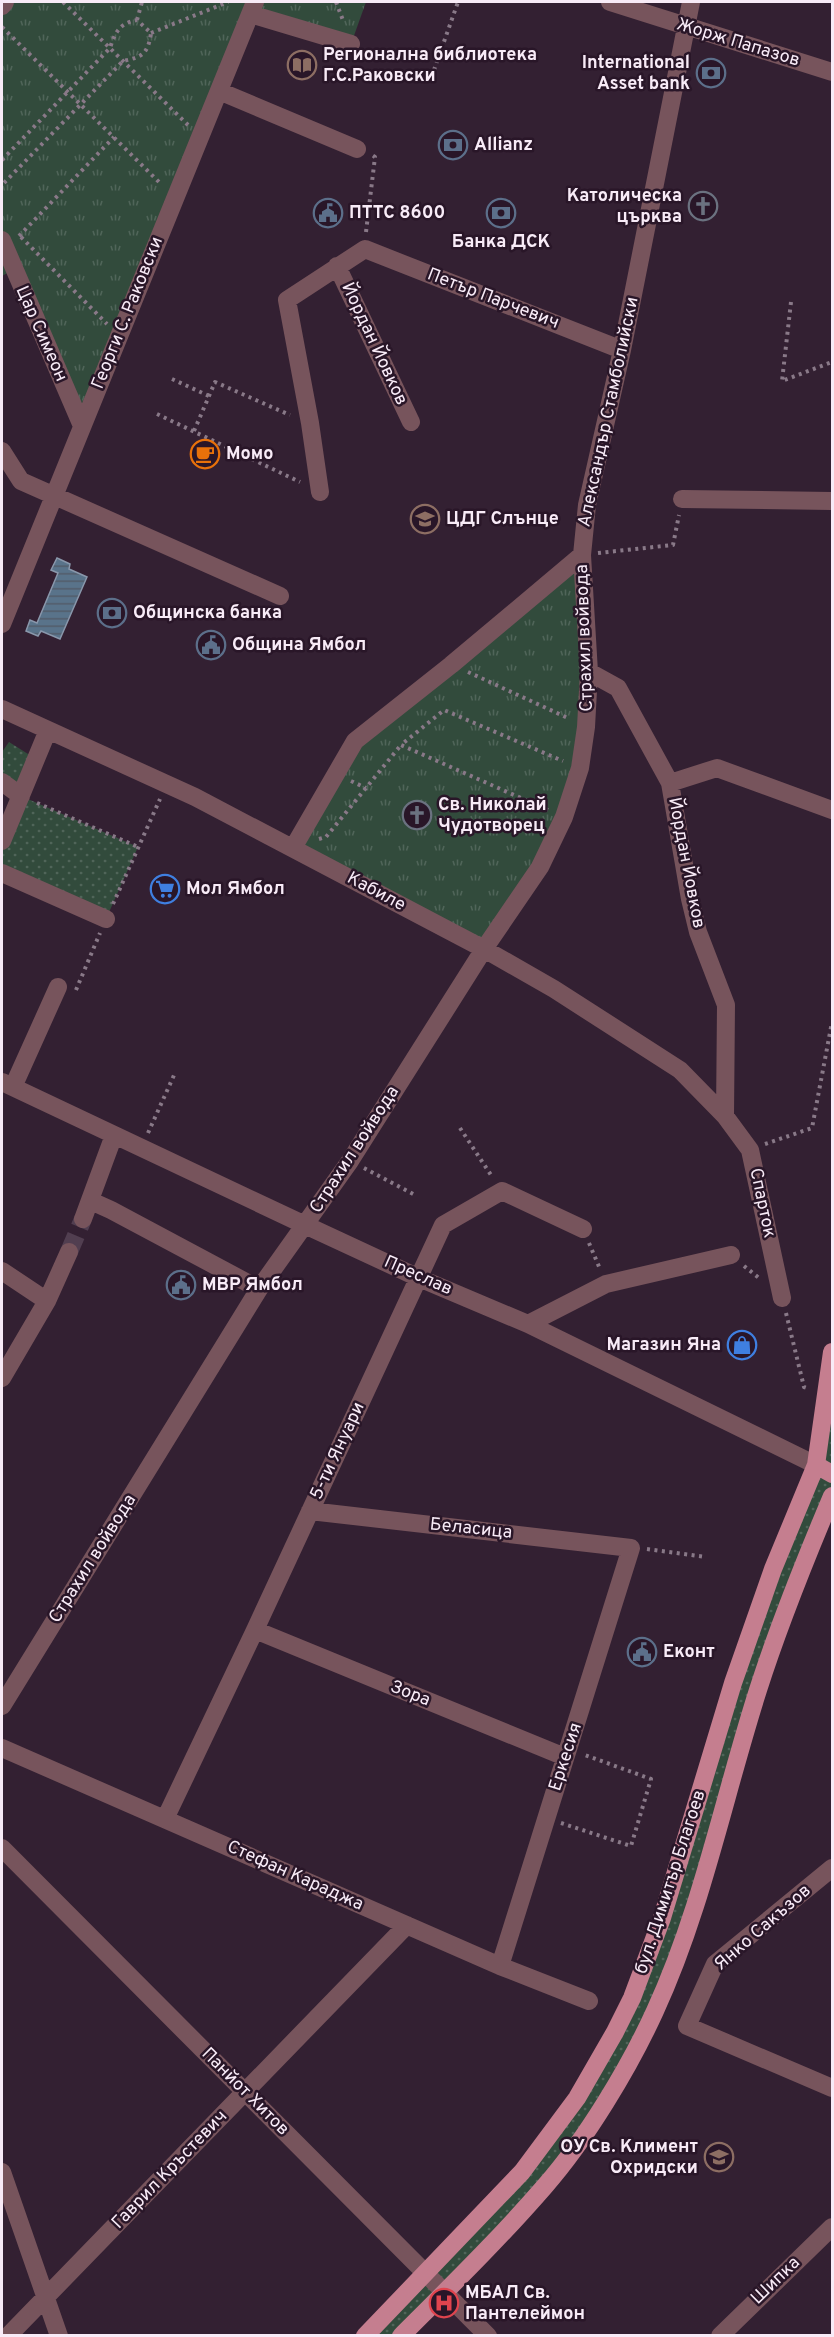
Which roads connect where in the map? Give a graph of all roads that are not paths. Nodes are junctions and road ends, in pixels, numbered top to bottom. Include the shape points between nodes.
1 (5, 2) edge
2 (610, 2) edge
3 (691, 2) edge
4 (2, 6) edge
5 (253, 8) edge
6 (686, 27) junction
7 (351, 44) dead end
8 (832, 72) edge
9 (219, 91) junction
10 (357, 149) road end
11 (8, 235) edge
12 (337, 266) junction
13 (622, 350) junction
14 (411, 422) dead end
15 (82, 426) junction
16 (2, 452) edge
17 (320, 492) road end
18 (54, 495) junction
19 (682, 499) road end
20 (832, 501) edge
21 (582, 555) junction
22 (280, 596) dead end
23 (2, 624) edge
24 (589, 672) junction
25 (2, 709) edge
26 (48, 730) junction
27 (2, 782) edge
28 (670, 783) junction
29 (21, 796) junction
30 (832, 810) edge
31 (2, 841) edge
32 (293, 848) junction
33 (2, 873) edge
34 (106, 919) road end
35 (484, 949) junction
36 (66, 991) road end
37 (7, 1084) edge
38 (725, 1116) junction
39 (114, 1134) junction
40 (91, 1201) junction
41 (83, 1219) tunnel mouth
42 (305, 1226) junction
43 (582, 1229) road end
44 (69, 1252) tunnel mouth
45 (731, 1256) road end
46 (2, 1271) edge
47 (419, 1278) junction
48 (259, 1289) junction
49 (783, 1298) road end
50 (47, 1300) junction
51 (528, 1324) junction
52 (832, 1352) edge
53 (2, 1378) edge
54 (816, 1465) junction
55 (832, 1474) edge
56 (832, 1496) edge
57 (310, 1511) junction
58 (631, 1548) joint
59 (255, 1630) junction
60 (2, 1706) edge
61 (2, 1748) edge
62 (567, 1753) junction
63 (165, 1819) junction
64 (2, 1848) edge
65 (832, 1868) edge
66 (407, 1925) junction
67 (500, 1966) junction
68 (590, 2001) dead end
69 (832, 2088) edge
70 (245, 2092) junction
71 (2, 2172) edge
72 (832, 2227) edge
73 (426, 2274) junction
74 (444, 2292) junction
75 (45, 2296) junction
76 (8, 2336) edge
77 (59, 2336) edge
78 (365, 2336) edge
79 (401, 2336) edge
80 (488, 2336) edge
81 (720, 2336) edge

1 - 4 street
2 - 6 street, Жорж Папазов
3 - 6 street, Александър Стамболийски
5 - 7 street
5 - 9 street, Георги С. Раковски
6 - 8 street, Жорж Папазов
6 - 13 street, Александър Стамболийски
9 - 10 street
9 - 15 street, Георги С. Раковски
11 - 15 street, Цар Симеон
12 - 13 street, Петър Парчевич via 364,249
12 - 14 street, Йордан Йовков
12 - 17 street via 286,300
13 - 21 street, Александър Стамболийски via 587,505
15 - 18 street, Георги С. Раковски
16 - 18 street via 21,481
18 - 22 street
18 - 23 street, Георги С. Раковски
19 - 20 street
21 - 24 street, Страхил войвода
21 - 32 street via 355,741
24 - 28 street, Йордан Йовков via 618,688
24 - 35 street, Страхил войвода via 580,768 564,817 540,867
25 - 26 street, Кабиле
26 - 29 street
26 - 32 street, Кабиле via 195,797
27 - 29 street
28 - 30 street via 717,768
28 - 38 street, Йордан Йовков via 698,933 726,1005
29 - 31 street
32 - 35 street, Кабиле
33 - 34 street
35 - 38 street, Кабиле via 680,1070
35 - 42 street, Страхил войвода
36 - 37 street
37 - 39 street, Преслав
38 - 49 street, Спарток via 750,1150
39 - 40 street
39 - 42 street, Преслав
40 - 41 street
40 - 48 street
42 - 47 street, Преслав
42 - 48 street, Страхил войвода
43 - 47 street, 5-ти Януари via 501,1191 443,1225
44 - 50 street
45 - 51 street via 606,1284
46 - 50 street
47 - 51 street, Преслав
47 - 57 street, 5-ти Януари
48 - 60 street, Страхил войвода
50 - 53 street
51 - 54 street, Преслав
52 - 54 main road, бул. Димитър Благоев
54 - 55 main road, Преслав
54 - 73 main road, бул. Димитър Благоев via 773,1569 733,1683 662,1918 632,1998 577,2098 522,2172
56 - 74 main road, бул. Димитър Благоев via 758,1689 688,1928 656,2010 596,2117 546,2185
57 - 58 street, Беласица
57 - 59 street, 5-ти Януари
58 - 62 street, Еркесия
59 - 62 street, Зора
59 - 63 street, 5-ти Януари
61 - 63 street, Стефан Караджа
62 - 67 street, Еркесия
63 - 66 street, Стефан Караджа
64 - 70 street, Панйот Хитов
65 - 69 street, Янко Сакъзов via 715,1964 687,2026
66 - 67 street, Стефан Караджа
66 - 70 street, Гаврил Кръстевич
67 - 68 street, Стефан Караджа
70 - 73 street, Панйот Хитов
70 - 75 street, Гаврил Кръстевич
71 - 75 street
72 - 81 street, Шипка
73 - 74 street, Панйот Хитов
73 - 78 main road, бул. Димитър Благоев
74 - 79 main road, бул. Димитър Благоев
74 - 80 street, Панйот Хитов
75 - 76 street, Гаврил Кръстевич
75 - 77 street

